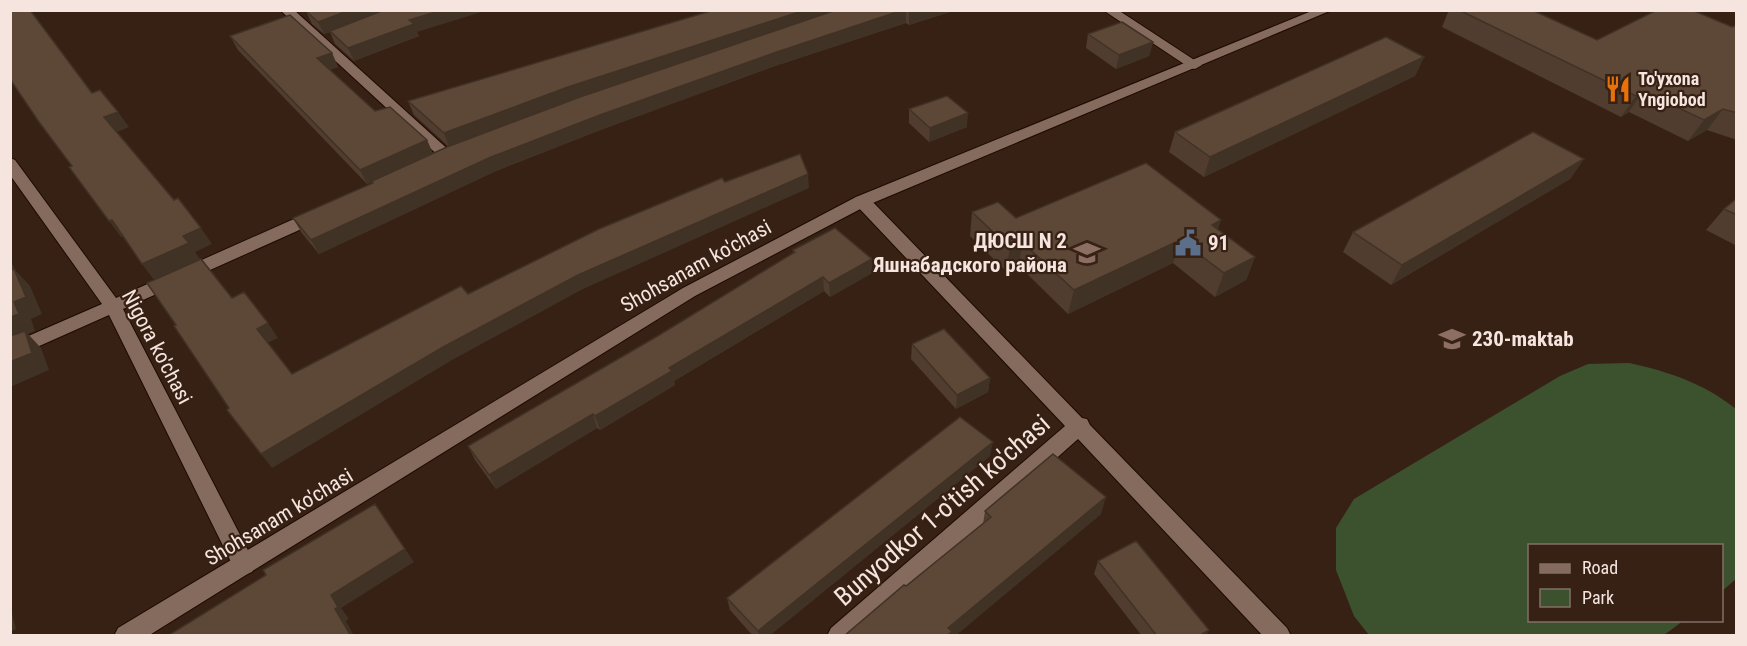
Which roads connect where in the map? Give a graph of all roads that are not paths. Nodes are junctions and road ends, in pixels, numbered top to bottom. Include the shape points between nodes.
1 (286, 10) edge
2 (1109, 10) edge
3 (1326, 10) edge
4 (1195, 65) junction
5 (447, 156) edge
6 (10, 163) edge
7 (862, 201) junction
8 (329, 210) edge
9 (114, 308) junction
10 (10, 352) edge
11 (1080, 425) junction
12 (244, 565) junction
13 (126, 636) edge
14 (839, 636) edge
15 (1280, 636) edge

1 - 5 street via 328,40
2 - 4 street
3 - 4 street, Shohsanam ko'chasi
4 - 7 street, Shohsanam ko'chasi
6 - 9 street, Nigora ko'chasi
7 - 11 street
7 - 12 street, Shohsanam ko'chasi via 689,292
8 - 9 street
9 - 10 street
9 - 12 street, Nigora ko'chasi
11 - 14 street, Bunyodkor 1-o'tish ko'chasi
11 - 15 street
12 - 13 street, Shohsanam ko'chasi

